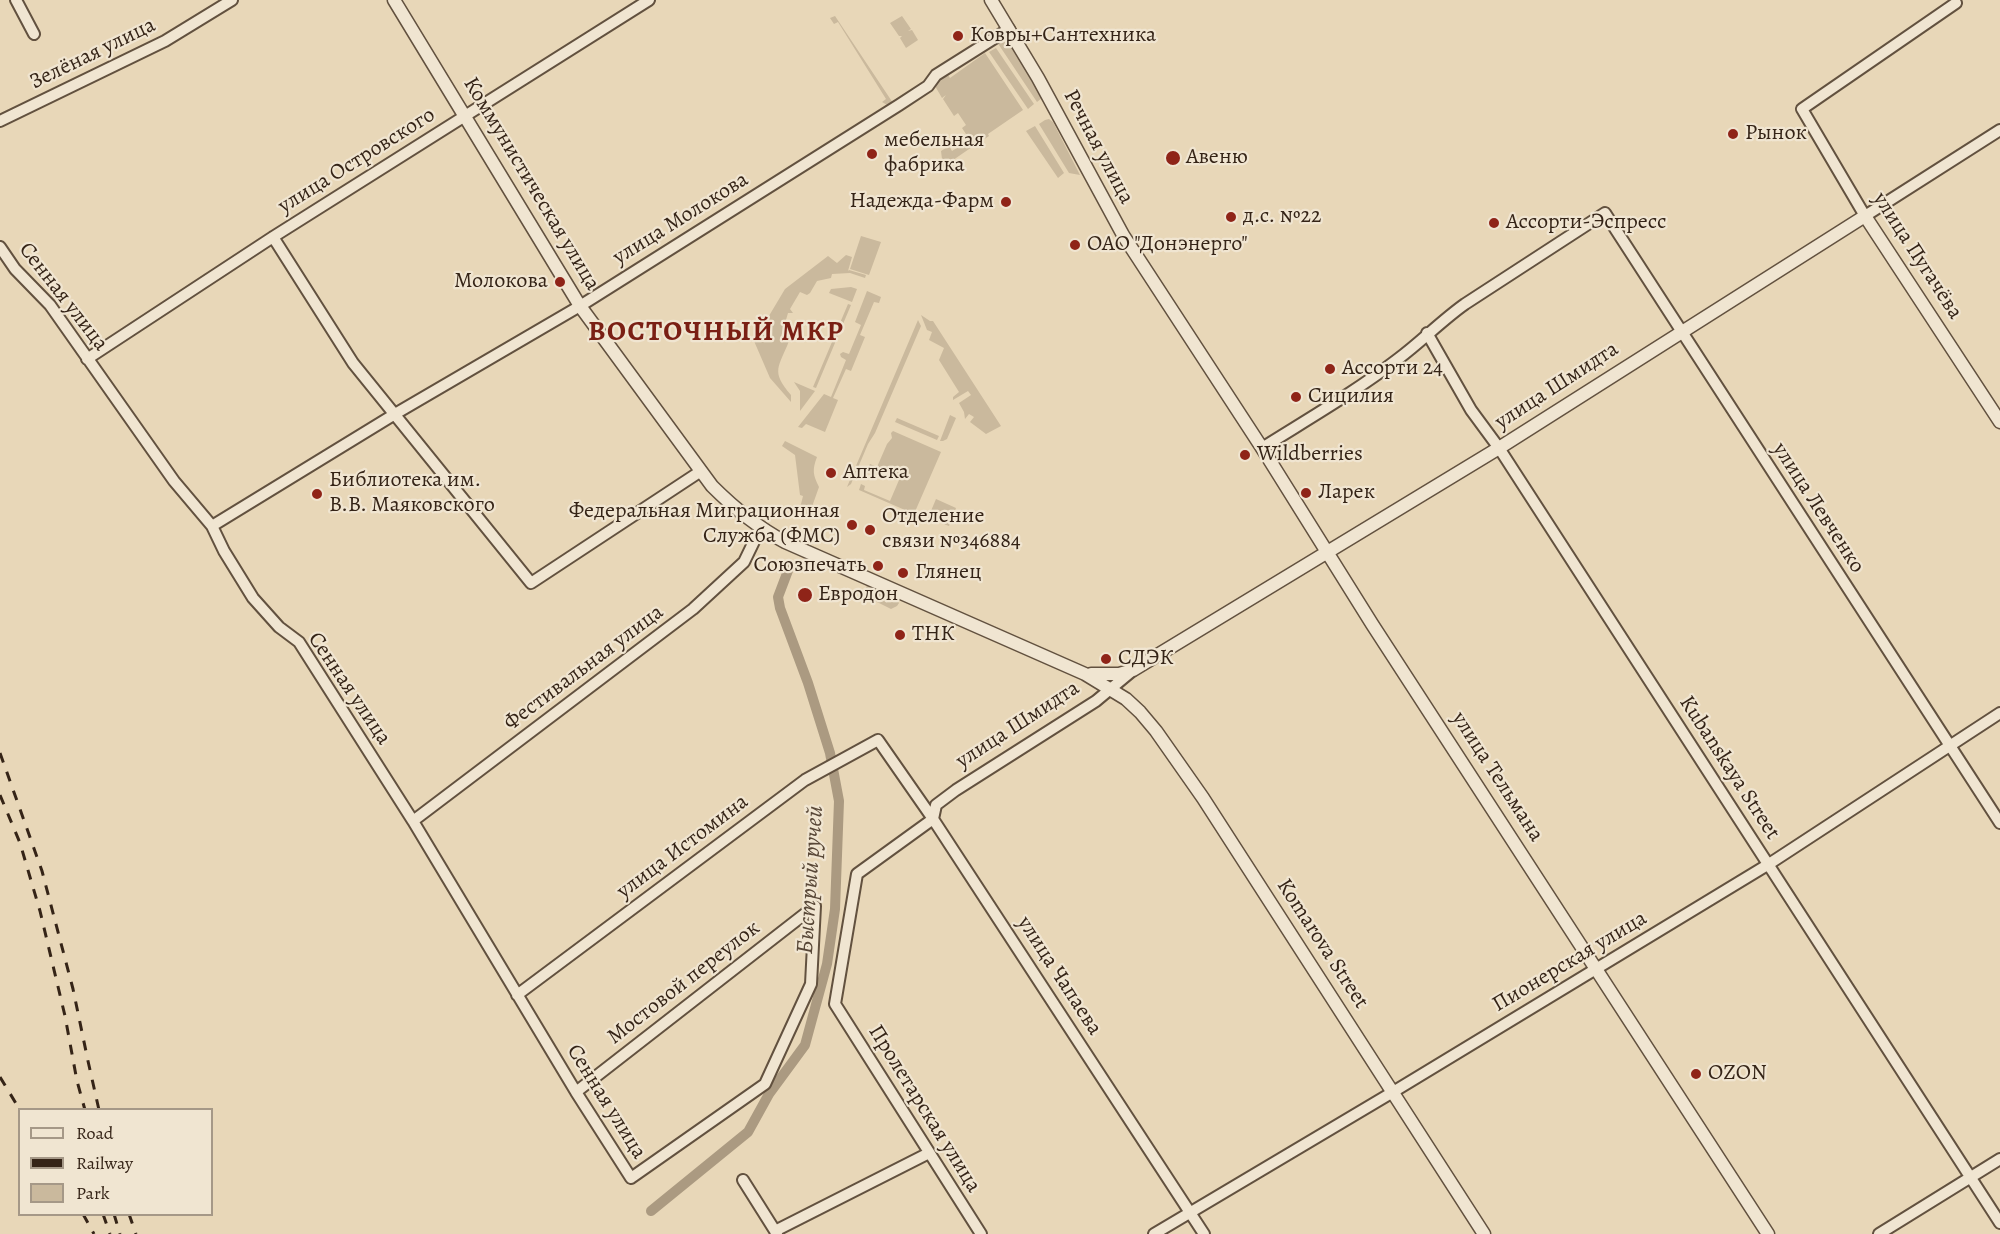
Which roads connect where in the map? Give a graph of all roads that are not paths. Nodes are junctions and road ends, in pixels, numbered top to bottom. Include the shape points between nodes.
1 (16, 0) edge
2 (232, 0) edge
3 (394, 0) edge
4 (649, 0) edge
5 (991, 0) edge
6 (1956, 3) dead end
7 (1009, 29) junction
8 (34, 34) dead end
9 (465, 117) junction
10 (0, 121) edge
11 (2000, 130) edge
12 (1865, 216) junction
13 (273, 237) junction
14 (0, 247) edge
15 (580, 306) junction
16 (1427, 333) junction
17 (1680, 333) junction
18 (1192, 341) joint
19 (87, 358) junction
20 (395, 414) junction
21 (2000, 422) edge
22 (1262, 447) junction
23 (1499, 448) junction
24 (701, 471) junction
25 (212, 526) junction
26 (760, 529) junction
27 (1328, 553) junction
28 (1133, 670) junction
29 (1085, 674) junction
30 (1112, 689) junction
31 (2000, 713) edge
32 (878, 740) joint
33 (1950, 746) junction
34 (933, 819) junction
35 (413, 821) junction
36 (2000, 824) edge
37 (1769, 864) junction
38 (1597, 969) junction
39 (517, 995) junction
40 (576, 1092) junction
41 (1393, 1092) junction
42 (929, 1153) junction
43 (2000, 1159) edge
44 (1970, 1177) junction
45 (632, 1178) joint
46 (743, 1180) dead end
47 (1190, 1213) junction
48 (2000, 1223) edge
49 (776, 1233) edge
50 (981, 1234) edge
51 (1154, 1234) edge
52 (1204, 1234) edge
53 (1484, 1234) edge
54 (1768, 1234) edge
55 (1879, 1234) edge

1 - 8 street
2 - 10 street, Зелёная улица via 165,41
3 - 9 street, Коммунистическая улица
4 - 9 street, улица Островского
5 - 7 street, Речная улица
6 - 12 street, улица Пугачёва via 1802,110
7 - 15 street, улица Молокова via 936,75 928,86 899,105
7 - 18 street, Речная улица via 1114,221
9 - 13 street, улица Островского
9 - 15 street, Коммунистическая улица
11 - 12 street, улица Шмидта
12 - 17 street, улица Шмидта
12 - 21 street, улица Пугачёва
13 - 19 street, улица Островского
13 - 20 street via 353,363
14 - 19 street, Сенная улица via 15,269 50,305
15 - 20 street, улица Молокова
15 - 24 street, Коммунистическая улица
16 - 17 street, улица Левченко via 1605,213
16 - 22 street via 1374,376
16 - 23 street, Kubanskaya Street via 1471,410
17 - 23 street, улица Шмидта
17 - 33 street, улица Левченко
18 - 22 street, улица Тельмана
19 - 25 street, Сенная улица via 174,481
20 - 24 street via 531,583
20 - 25 street, улица Молокова
22 - 27 street, улица Тельмана
23 - 27 street, улица Шмидта
23 - 37 street, Kubanskaya Street
24 - 26 street, Коммунистическая улица via 726,501
25 - 35 street, Сенная улица via 253,598 299,642
26 - 29 street, Коммунистическая улица
26 - 35 street, Фестивальная улица via 744,562 693,609
27 - 28 street, улица Шмидта
27 - 38 street, улица Тельмана
28 - 29 street, улица Шмидта
28 - 30 street, улица Шмидта
29 - 30 street, Коммунистическая улица
30 - 34 street, улица Шмидта via 956,790 936,805
30 - 41 street, Komarova Street via 1140,712 1179,764
31 - 33 street, Пионерская улица
32 - 34 street, улица Чапаева
32 - 39 street, улица Истомина via 806,780
33 - 36 street, улица Левченко
33 - 37 street, Пионерская улица
34 - 42 street, Пролетарская улица via 857,874 835,1004
34 - 47 street, улица Чапаева
35 - 39 street, Сенная улица
37 - 38 street, Пионерская улица
37 - 44 street, Kubanskaya Street
38 - 41 street, Пионерская улица
38 - 54 street, улица Тельмана
39 - 40 street, Сенная улица
40 - 45 street, Сенная улица
40 - 45 street, Мостовой переулок via 815,906 811,984 765,1084
41 - 47 street, Пионерская улица
41 - 53 street, Komarova Street
42 - 49 street
42 - 50 street, Пролетарская улица
43 - 44 street
44 - 48 street, Kubanskaya Street
44 - 55 street
46 - 49 street
47 - 51 street, Пионерская улица
47 - 52 street, улица Чапаева

